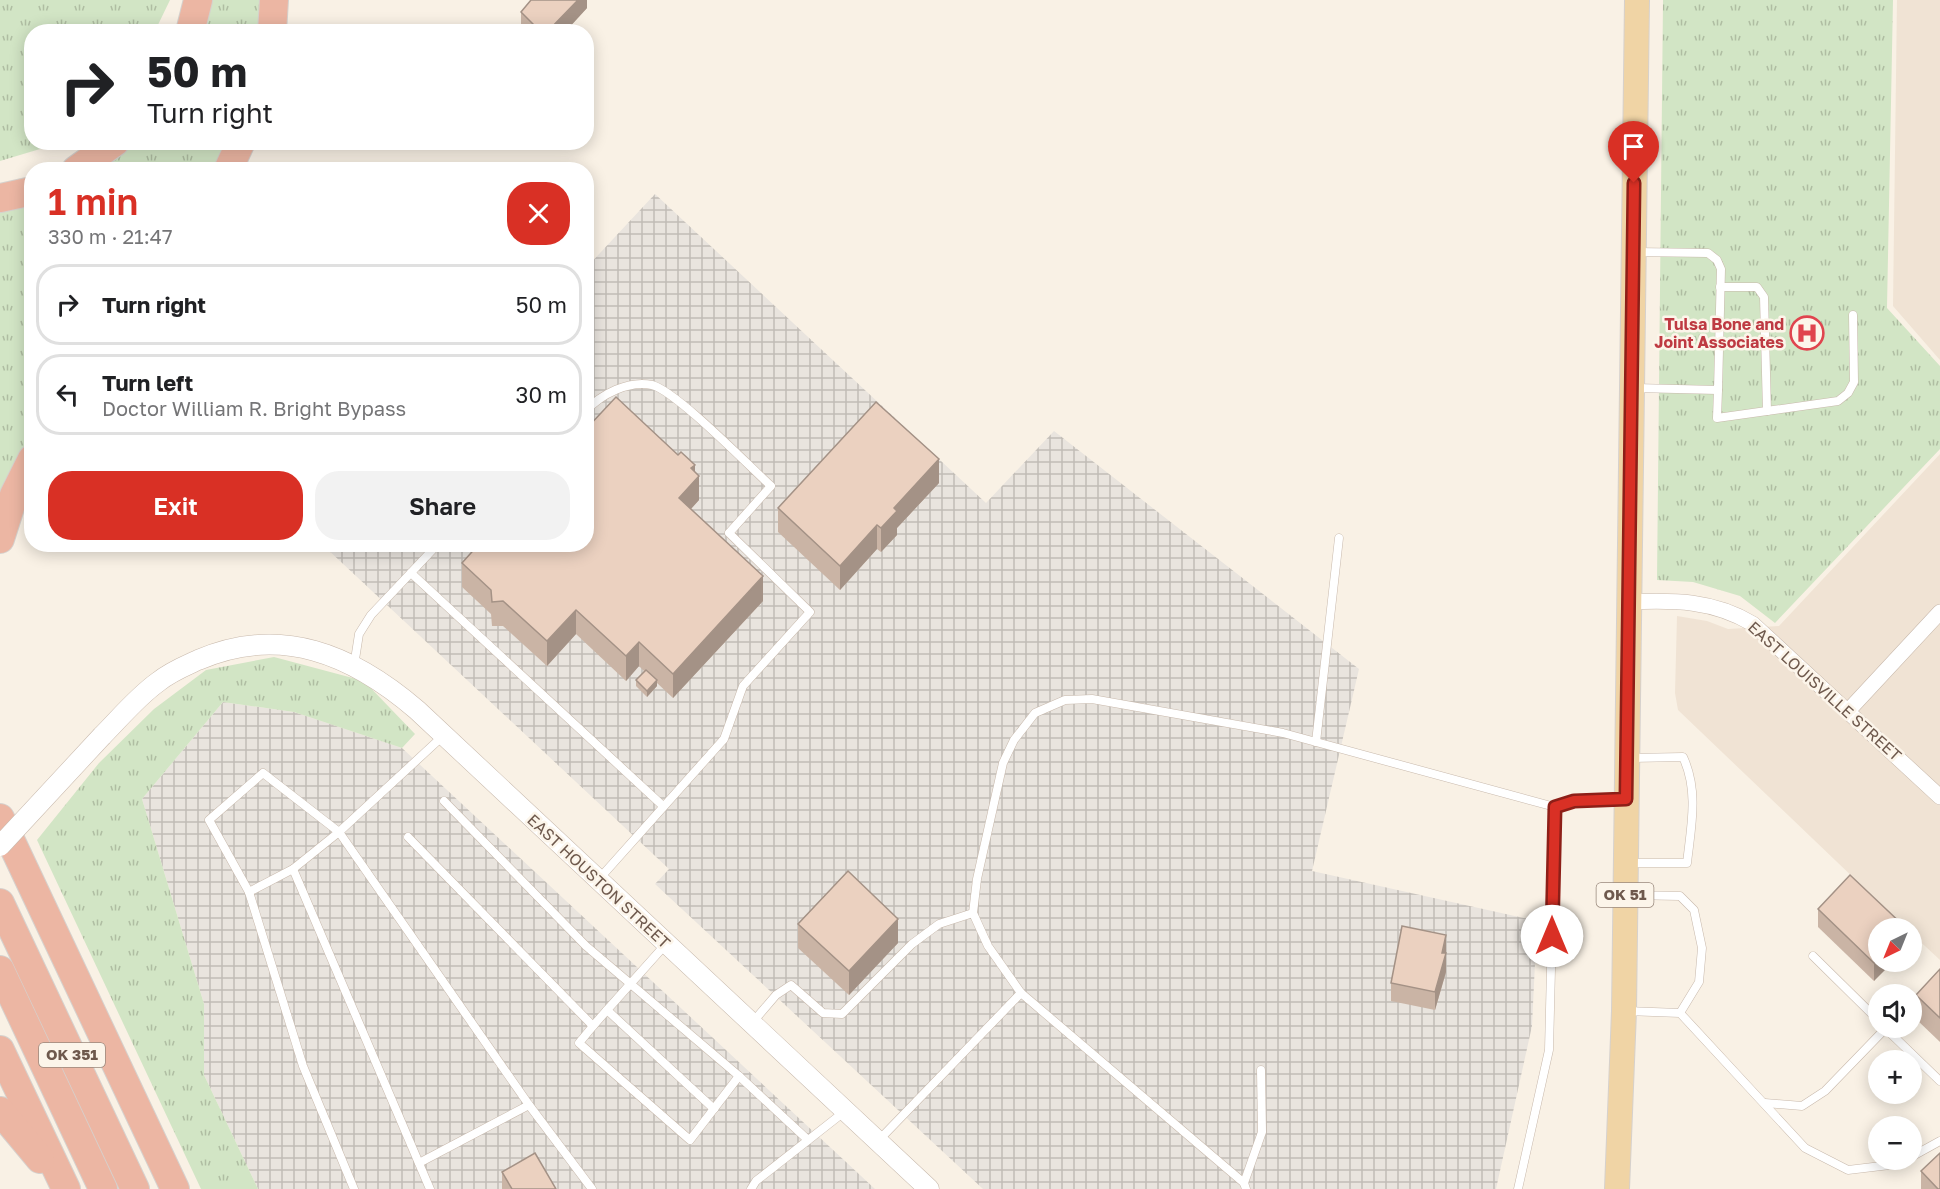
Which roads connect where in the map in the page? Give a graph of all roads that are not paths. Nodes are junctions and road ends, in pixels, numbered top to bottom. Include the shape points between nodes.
1 (198, 0) edge
2 (274, 0) edge
3 (1637, 0) edge
4 (192, 24) edge
5 (272, 24) edge
6 (104, 150) edge
7 (87, 162) edge
8 (24, 193) edge
9 (0, 198) edge
10 (1633, 252) junction
11 (1720, 286) junction
12 (1853, 315) dead end
13 (1631, 388) junction
14 (1718, 390) junction
15 (594, 403) edge
16 (1767, 411) junction
17 (24, 475) edge
18 (1339, 538) dead end
19 (0, 539) edge
20 (431, 552) edge
21 (411, 573) junction
22 (1628, 602) junction
23 (1940, 612) edge
24 (354, 666) junction
25 (1848, 711) junction
26 (444, 735) junction
27 (1316, 742) junction
28 (1626, 758) junction
29 (1940, 797) edge
30 (1626, 799) junction
31 (444, 801) dead end
32 (663, 806) junction
33 (1555, 807) junction
34 (0, 818) edge
35 (339, 832) junction
36 (408, 837) dead end
37 (0, 846) edge
38 (1625, 863) junction
39 (293, 869) junction
40 (598, 880) junction
41 (249, 892) junction
42 (1625, 895) junction
43 (0, 903) edge
44 (973, 913) junction
45 (666, 944) junction
46 (1813, 956) dead end
47 (0, 970) edge
48 (631, 982) junction
49 (1021, 993) junction
50 (607, 1010) junction
51 (1868, 1010) edge
52 (1624, 1011) junction
53 (1680, 1013) junction
54 (751, 1025) junction
55 (593, 1026) junction
56 (1876, 1038) edge
57 (1896, 1038) edge
58 (0, 1050) edge
59 (1261, 1070) dead end
60 (739, 1076) junction
61 (1940, 1081) edge
62 (1765, 1102) junction
63 (529, 1105) junction
64 (714, 1109) junction
65 (0, 1111) edge
66 (845, 1111) junction
67 (808, 1140) junction
68 (878, 1141) junction
69 (1940, 1141) edge
70 (1922, 1151) edge
71 (419, 1163) junction
72 (1868, 1168) edge
73 (1245, 1186) edge
74 (65, 1188) edge
75 (103, 1189) edge
76 (135, 1189) edge
77 (175, 1189) edge
78 (354, 1189) edge
79 (430, 1189) edge
80 (592, 1189) edge
81 (751, 1189) edge
82 (929, 1189) edge
83 (1518, 1189) edge
84 (1617, 1189) edge

1 - 4 highway
2 - 5 highway
3 - 10 main road, OK 51
6 - 7 highway
8 - 9 highway
10 - 11 lane via 1708,253 1721,269
10 - 13 main road, OK 51
11 - 14 lane
11 - 16 lane via 1757,287 1764,297
12 - 16 lane via 1854,382 1848,393 1838,401
13 - 14 lane
13 - 22 main road, OK 51
14 - 16 lane via 1717,418
15 - 32 lane via 639,384 654,386 681,403 771,486 729,533 810,612 743,686 724,739
17 - 19 highway
18 - 27 lane
20 - 21 lane
21 - 24 lane via 371,615 359,634
21 - 32 lane
22 - 25 street, EAST LOUISVILLE STREET via 1698,602 1737,614 1774,641
22 - 28 main road, OK 51
23 - 25 street
24 - 26 street, EAST HOUSTON STREET via 397,693
24 - 37 street, EAST HOUSTON STREET, bridge via 293,646 262,644 234,648 188,665 160,680
25 - 29 street, EAST LOUISVILLE STREET
26 - 35 lane
26 - 40 street, EAST HOUSTON STREET
27 - 33 lane
27 - 44 lane via 1092,699 1065,700 1035,713 1014,740 1003,764
28 - 30 main road, OK 51
28 - 38 lane via 1683,757 1692,776 1693,812 1687,863
30 - 33 lane via 1574,801
30 - 38 main road, OK 51
31 - 48 lane via 586,946
32 - 40 lane
33 - 83 lane via 1549,1050
34 - 77 highway
35 - 39 lane
35 - 41 lane via 262,772 209,820
35 - 63 lane
36 - 55 lane
38 - 42 main road, OK 51
39 - 41 lane
39 - 71 lane
40 - 45 street, EAST HOUSTON STREET
41 - 78 lane via 303,1066
42 - 52 main road, OK 51
42 - 53 lane via 1680,896 1694,910 1702,948 1700,982
43 - 76 highway, OK 351
44 - 49 lane via 988,946
44 - 54 lane via 939,924 912,944 842,1014 823,1013 791,986 776,995
45 - 48 lane
45 - 54 street, EAST HOUSTON STREET
46 - 51 lane
47 - 75 highway, OK 351
48 - 50 lane
48 - 60 lane
49 - 68 lane
49 - 73 lane
50 - 55 lane
50 - 64 lane
52 - 53 lane
52 - 84 main road, OK 51
53 - 62 lane
54 - 66 street, EAST HOUSTON STREET
55 - 64 lane via 579,1043 690,1140
56 - 62 lane via 1825,1091 1802,1106
57 - 61 lane
58 - 74 highway
59 - 73 lane via 1262,1132
60 - 64 lane
60 - 67 lane
62 - 72 lane via 1805,1148 1848,1170
63 - 71 lane
63 - 80 lane
65 - 74 highway
66 - 67 lane
66 - 68 street, EAST HOUSTON STREET
67 - 81 lane
68 - 82 street, EAST HOUSTON STREET
69 - 70 lane
71 - 79 lane

